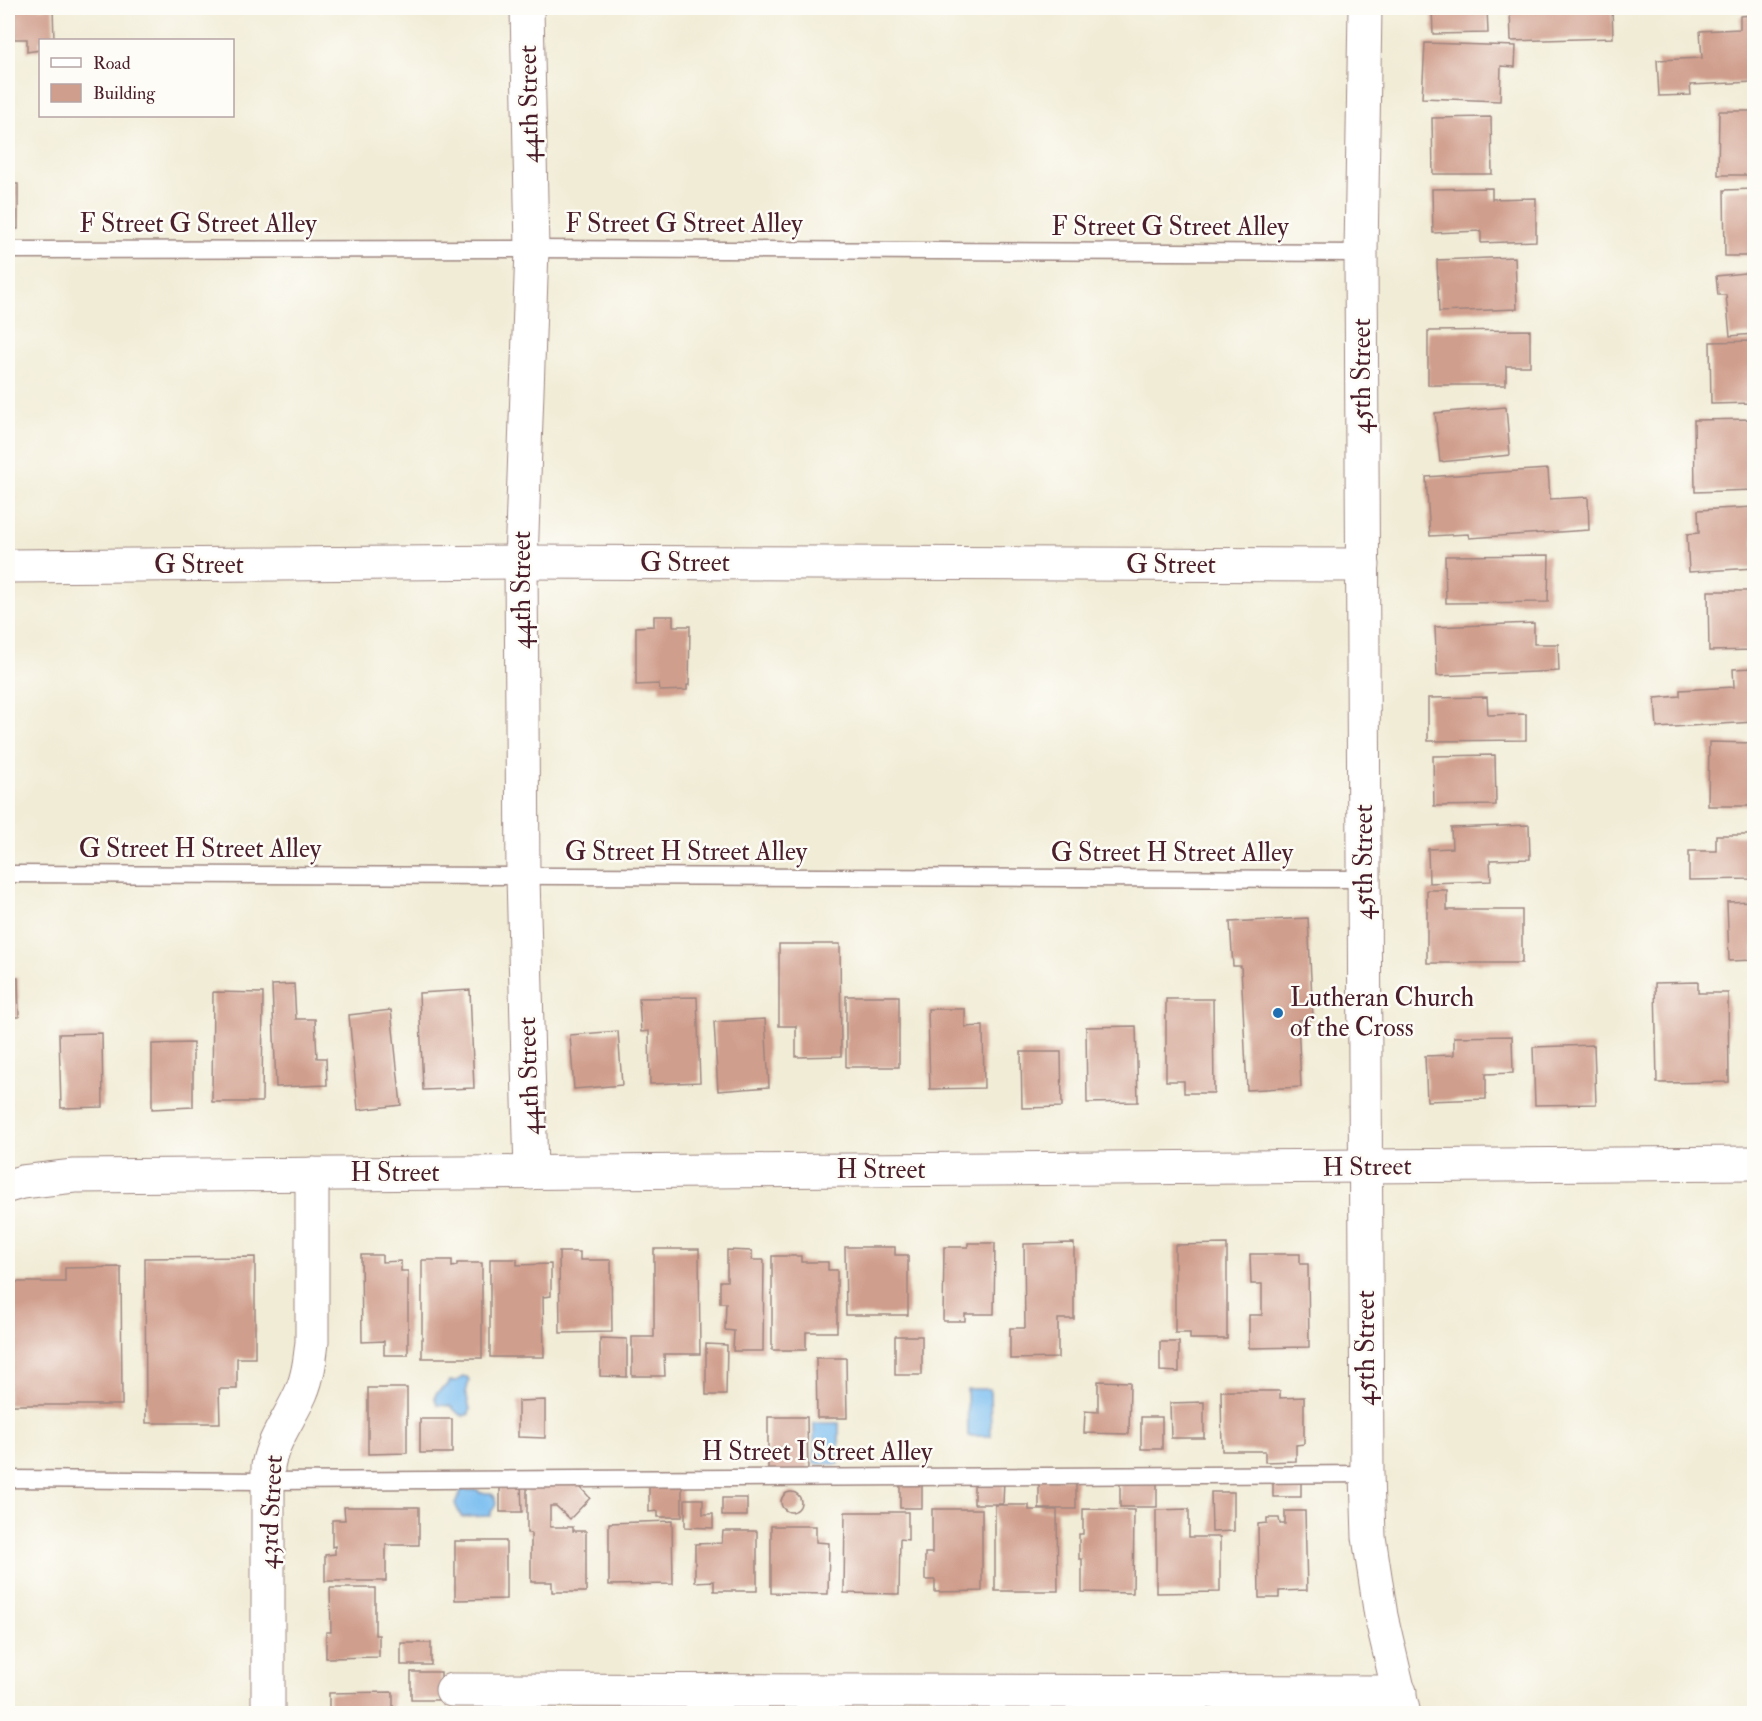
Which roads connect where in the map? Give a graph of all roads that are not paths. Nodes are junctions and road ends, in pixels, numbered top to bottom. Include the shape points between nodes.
1 (526, 8) edge
2 (1365, 8) edge
3 (532, 249) junction
4 (8, 250) edge
5 (1361, 253) junction
6 (521, 562) junction
7 (1363, 565) junction
8 (8, 566) edge
9 (8, 874) edge
10 (524, 877) junction
11 (1364, 879) junction
12 (1755, 1163) edge
13 (1365, 1167) junction
14 (531, 1173) junction
15 (312, 1174) junction
16 (8, 1186) edge
17 (1367, 1474) junction
18 (8, 1479) edge
19 (267, 1482) junction
20 (452, 1690) dead end
21 (637, 1702) edge
22 (1024, 1702) edge
23 (1402, 1703) edge
24 (268, 1713) edge

1 - 3 street, 44th Street
2 - 5 street, 45th Street
3 - 4 lane, F Street G Street Alley
3 - 5 lane, F Street G Street Alley
3 - 6 street, 44th Street
5 - 7 street, 45th Street
6 - 7 street, G Street
6 - 8 street, G Street
6 - 10 street, 44th Street
7 - 11 street, 45th Street
9 - 10 lane, G Street H Street Alley
10 - 11 lane, G Street H Street Alley
10 - 14 street, 44th Street
11 - 13 street, 45th Street
12 - 13 street, H Street
13 - 14 street, H Street
13 - 17 street, 45th Street
14 - 15 street, H Street
15 - 16 street, H Street via 74,1176
15 - 19 street, 43rd Street via 310,1363 301,1393 272,1449
17 - 19 lane, H Street I Street Alley
17 - 23 street, 45th Street via 1369,1537 1381,1616
18 - 19 lane, H Street I Street Alley
19 - 24 street, 43rd Street
20 - 21 street
21 - 22 street
22 - 23 street

